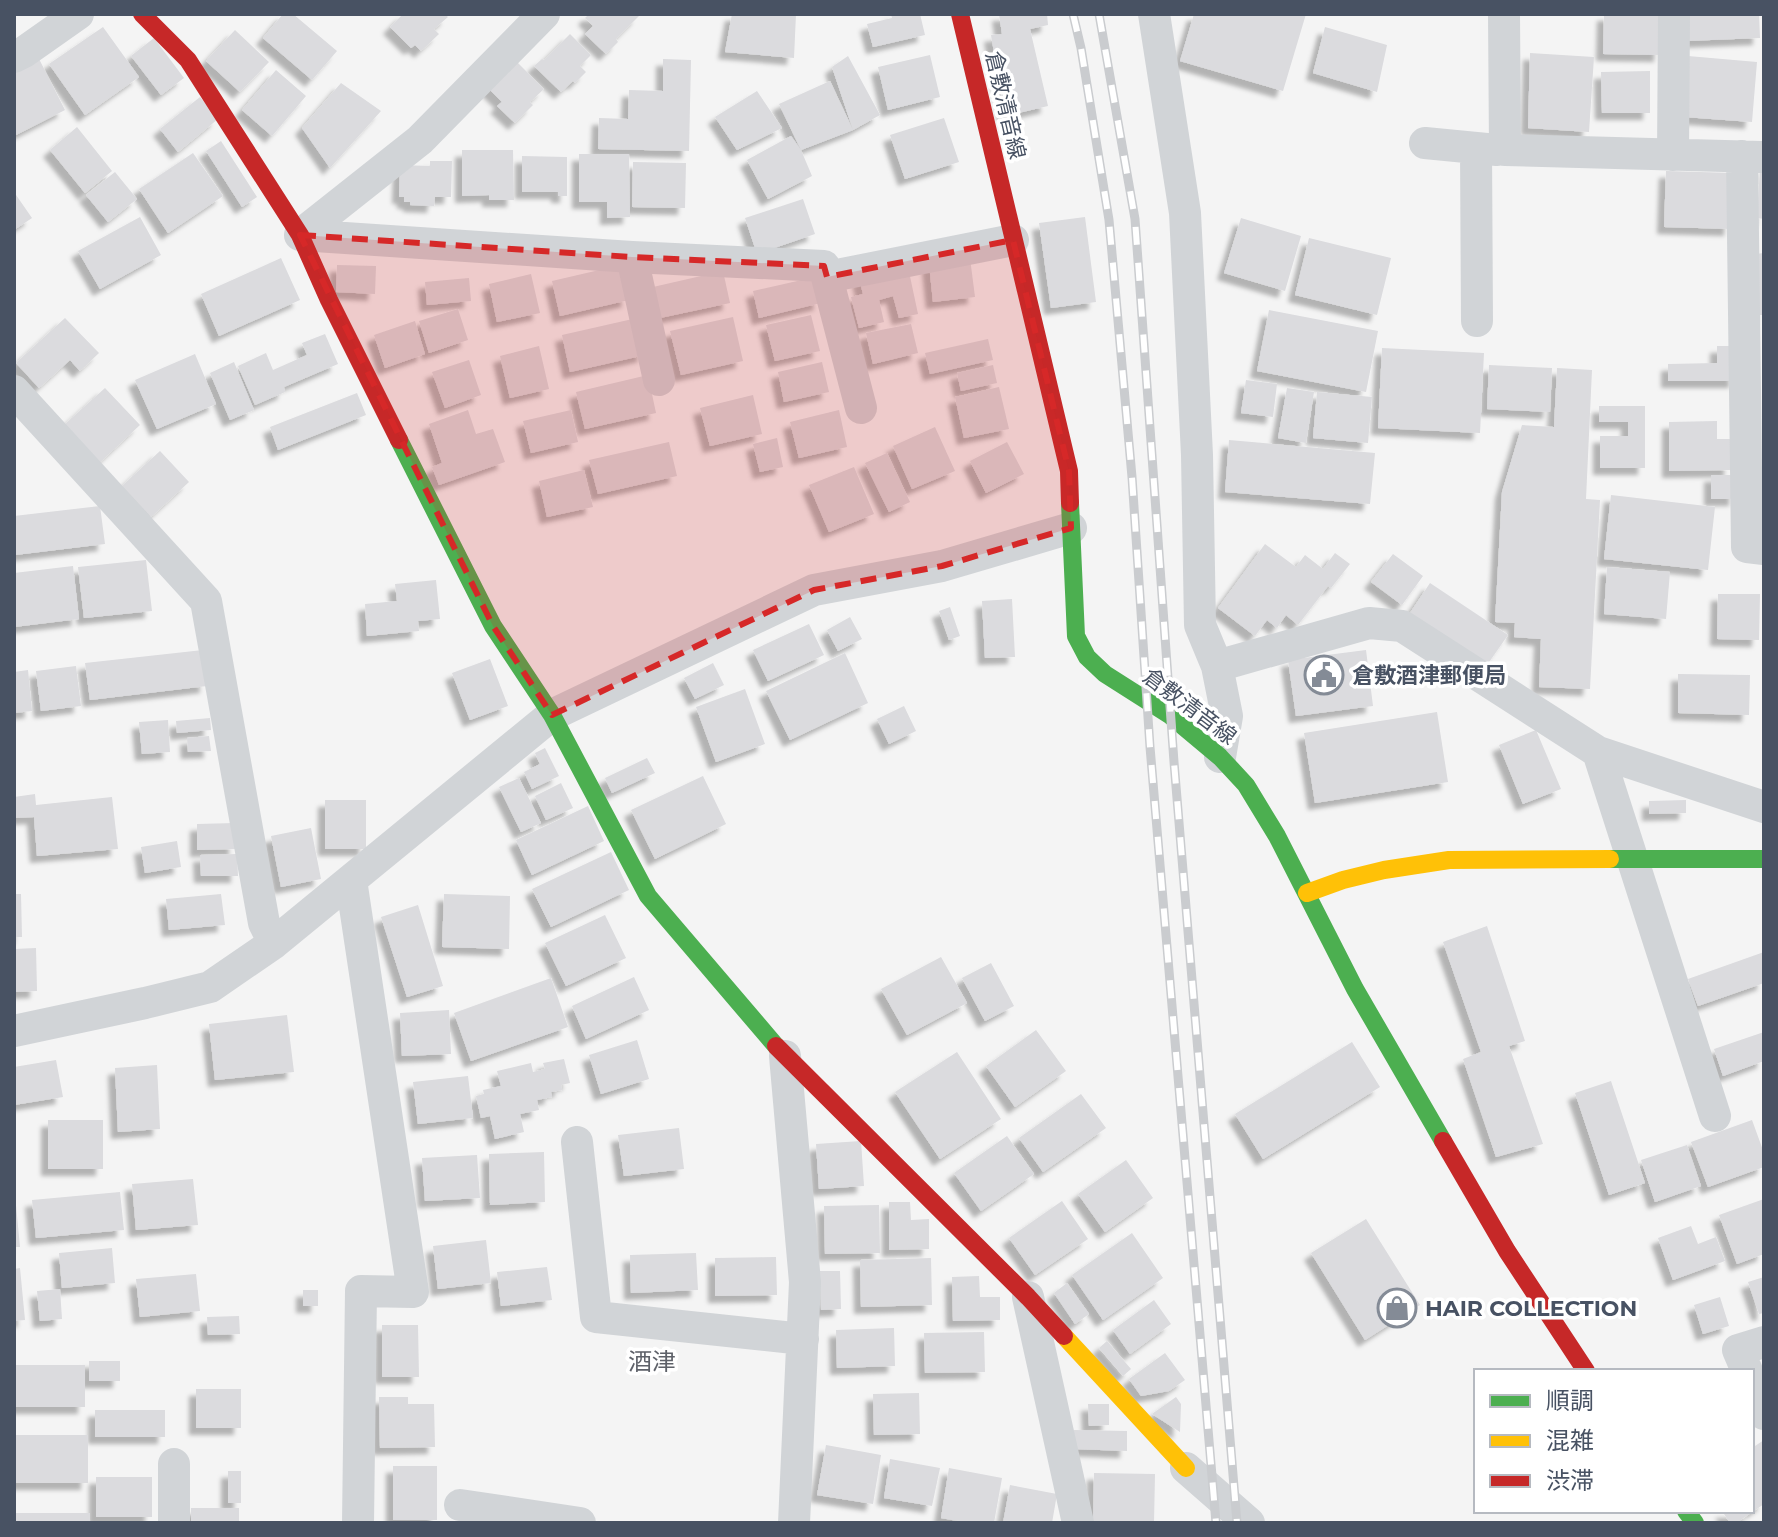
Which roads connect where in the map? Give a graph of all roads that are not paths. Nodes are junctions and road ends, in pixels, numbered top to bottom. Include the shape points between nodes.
1 (78, 14) edge
2 (142, 14) edge
3 (544, 14) edge
4 (960, 14) edge
5 (1154, 14) edge
6 (1504, 14) edge
7 (1674, 14) edge
8 (14, 57) edge
9 (1425, 143) dead end
10 (1490, 150) junction
11 (1673, 155) junction
12 (1753, 157) edge
13 (300, 235) junction
14 (1013, 240) junction
15 (632, 257) junction
16 (827, 277) junction
17 (1477, 321) dead end
18 (659, 380) dead end
19 (14, 391) edge
20 (861, 408) dead end
21 (1071, 528) junction
22 (1764, 549) edge
23 (1217, 666) junction
24 (552, 715) junction
25 (1598, 752) junction
26 (1220, 757) junction
27 (1764, 807) edge
28 (1764, 859) edge
29 (1631, 860) junction
30 (351, 880) junction
31 (1307, 893) junction
32 (274, 943) junction
33 (14, 1031) edge
34 (785, 1056) junction
35 (1715, 1116) dead end
36 (577, 1142) dead end
37 (1028, 1297) junction
38 (803, 1339) junction
39 (1764, 1342) edge
40 (1585, 1369) edge
41 (1746, 1369) edge
42 (1754, 1390) edge
43 (1764, 1417) edge
44 (174, 1464) dead end
45 (1186, 1468) joint
46 (460, 1505) dead end
47 (174, 1523) edge
48 (358, 1523) edge
49 (580, 1523) edge
50 (794, 1523) edge
51 (1078, 1523) edge
52 (1249, 1523) edge

1 - 8 street
2 - 13 street via 188,60
3 - 13 street via 420,140
4 - 14 street, 倉敷清音線
5 - 23 street via 1185,213 1200,625
6 - 10 street
7 - 11 street
9 - 10 street
10 - 11 street
10 - 17 street
11 - 12 street
12 - 22 street via 1747,547
13 - 15 street
13 - 24 street via 493,626
14 - 16 street
14 - 21 street, 倉敷清音線 via 1069,471
15 - 16 street via 824,266
15 - 18 street
16 - 20 street
19 - 32 street via 206,601 264,923
21 - 24 street via 942,566 814,590
21 - 26 street, 倉敷清音線 via 1076,636 1087,657
23 - 25 street via 1369,623 1402,626
23 - 26 street via 1227,716
24 - 30 street
24 - 34 street via 648,896
25 - 27 street
25 - 29 street
26 - 31 street, 倉敷清音線 via 1246,785
28 - 29 street
29 - 31 street via 1449,860 1384,870
29 - 35 street
30 - 32 street
30 - 48 street via 413,1292 361,1291
31 - 40 street, 倉敷清音線 via 1355,989 1507,1251
32 - 33 street via 210,987
34 - 37 street
34 - 38 street via 805,1282
36 - 38 street via 596,1317
37 - 45 street
37 - 51 street
38 - 50 street
39 - 41 street via 1738,1350
42 - 43 street
44 - 47 street
45 - 52 street
46 - 49 street

